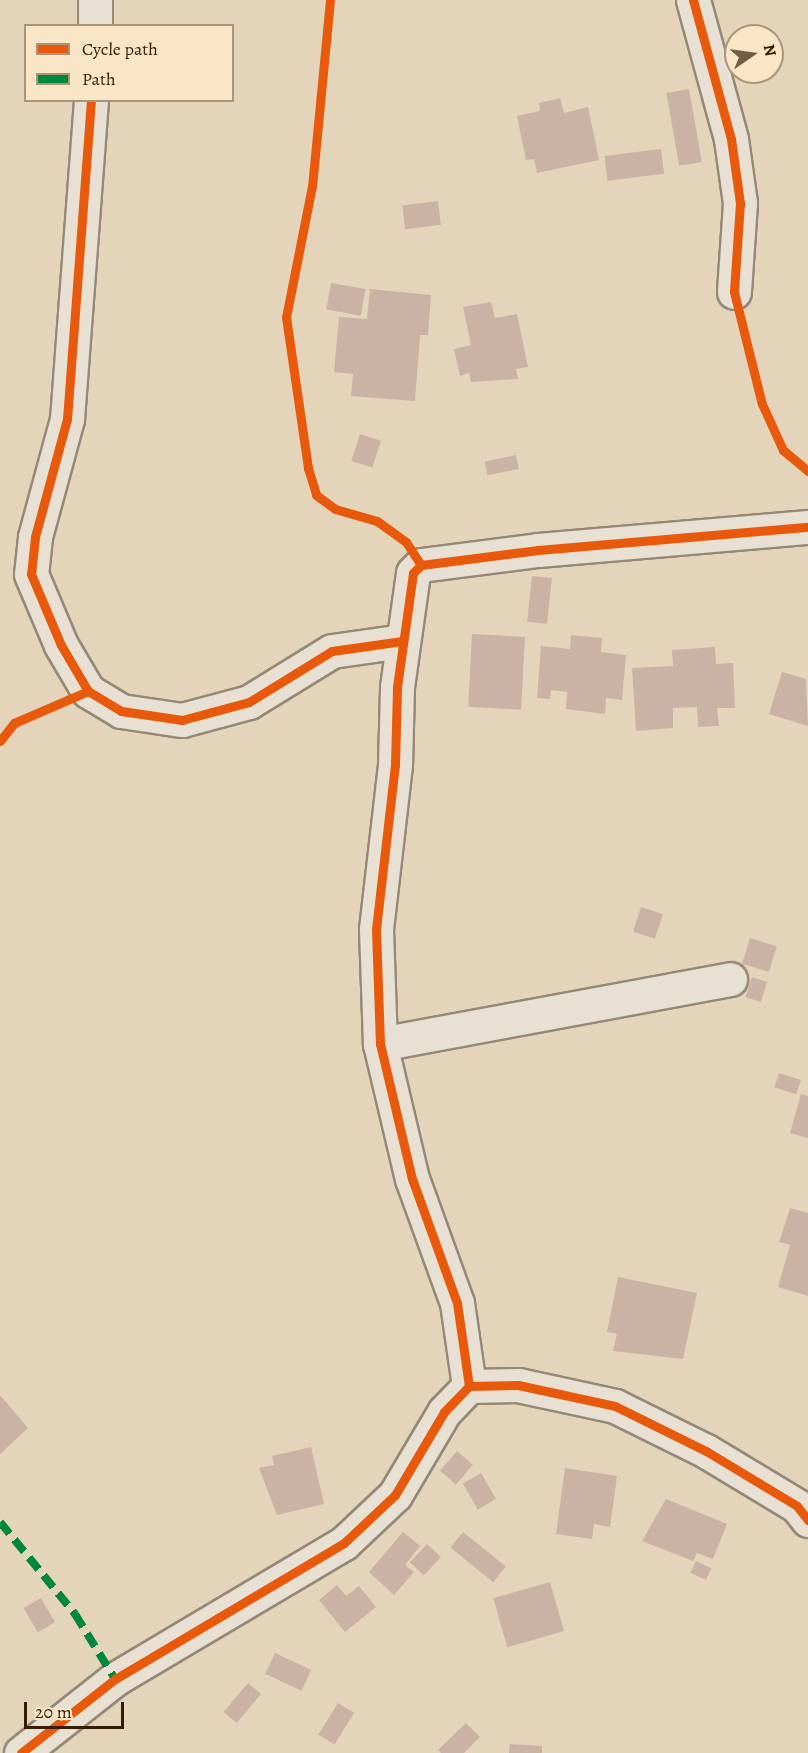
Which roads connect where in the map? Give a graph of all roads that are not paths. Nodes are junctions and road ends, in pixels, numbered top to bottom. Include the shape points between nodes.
1 (95, 0) edge
2 (693, 0) edge
3 (95, 24) edge
4 (91, 102) edge
5 (734, 292) dead end
6 (808, 526) edge
7 (402, 641) junction
8 (730, 979) dead end
9 (380, 1044) junction
10 (469, 1386) junction
11 (808, 1520) edge
12 (21, 1753) edge

1 - 3 street
2 - 5 street via 731,138 740,203
4 - 7 street via 68,419 35,537 31,574 61,645 88,691 121,711 182,720 249,702 332,651
6 - 7 street via 421,565 413,573
7 - 9 street via 395,765 376,929
8 - 9 street
9 - 10 street via 412,1179 457,1303
10 - 11 street via 518,1385 615,1406 706,1451 797,1506
10 - 12 street via 444,1412 395,1495 344,1543 116,1678

